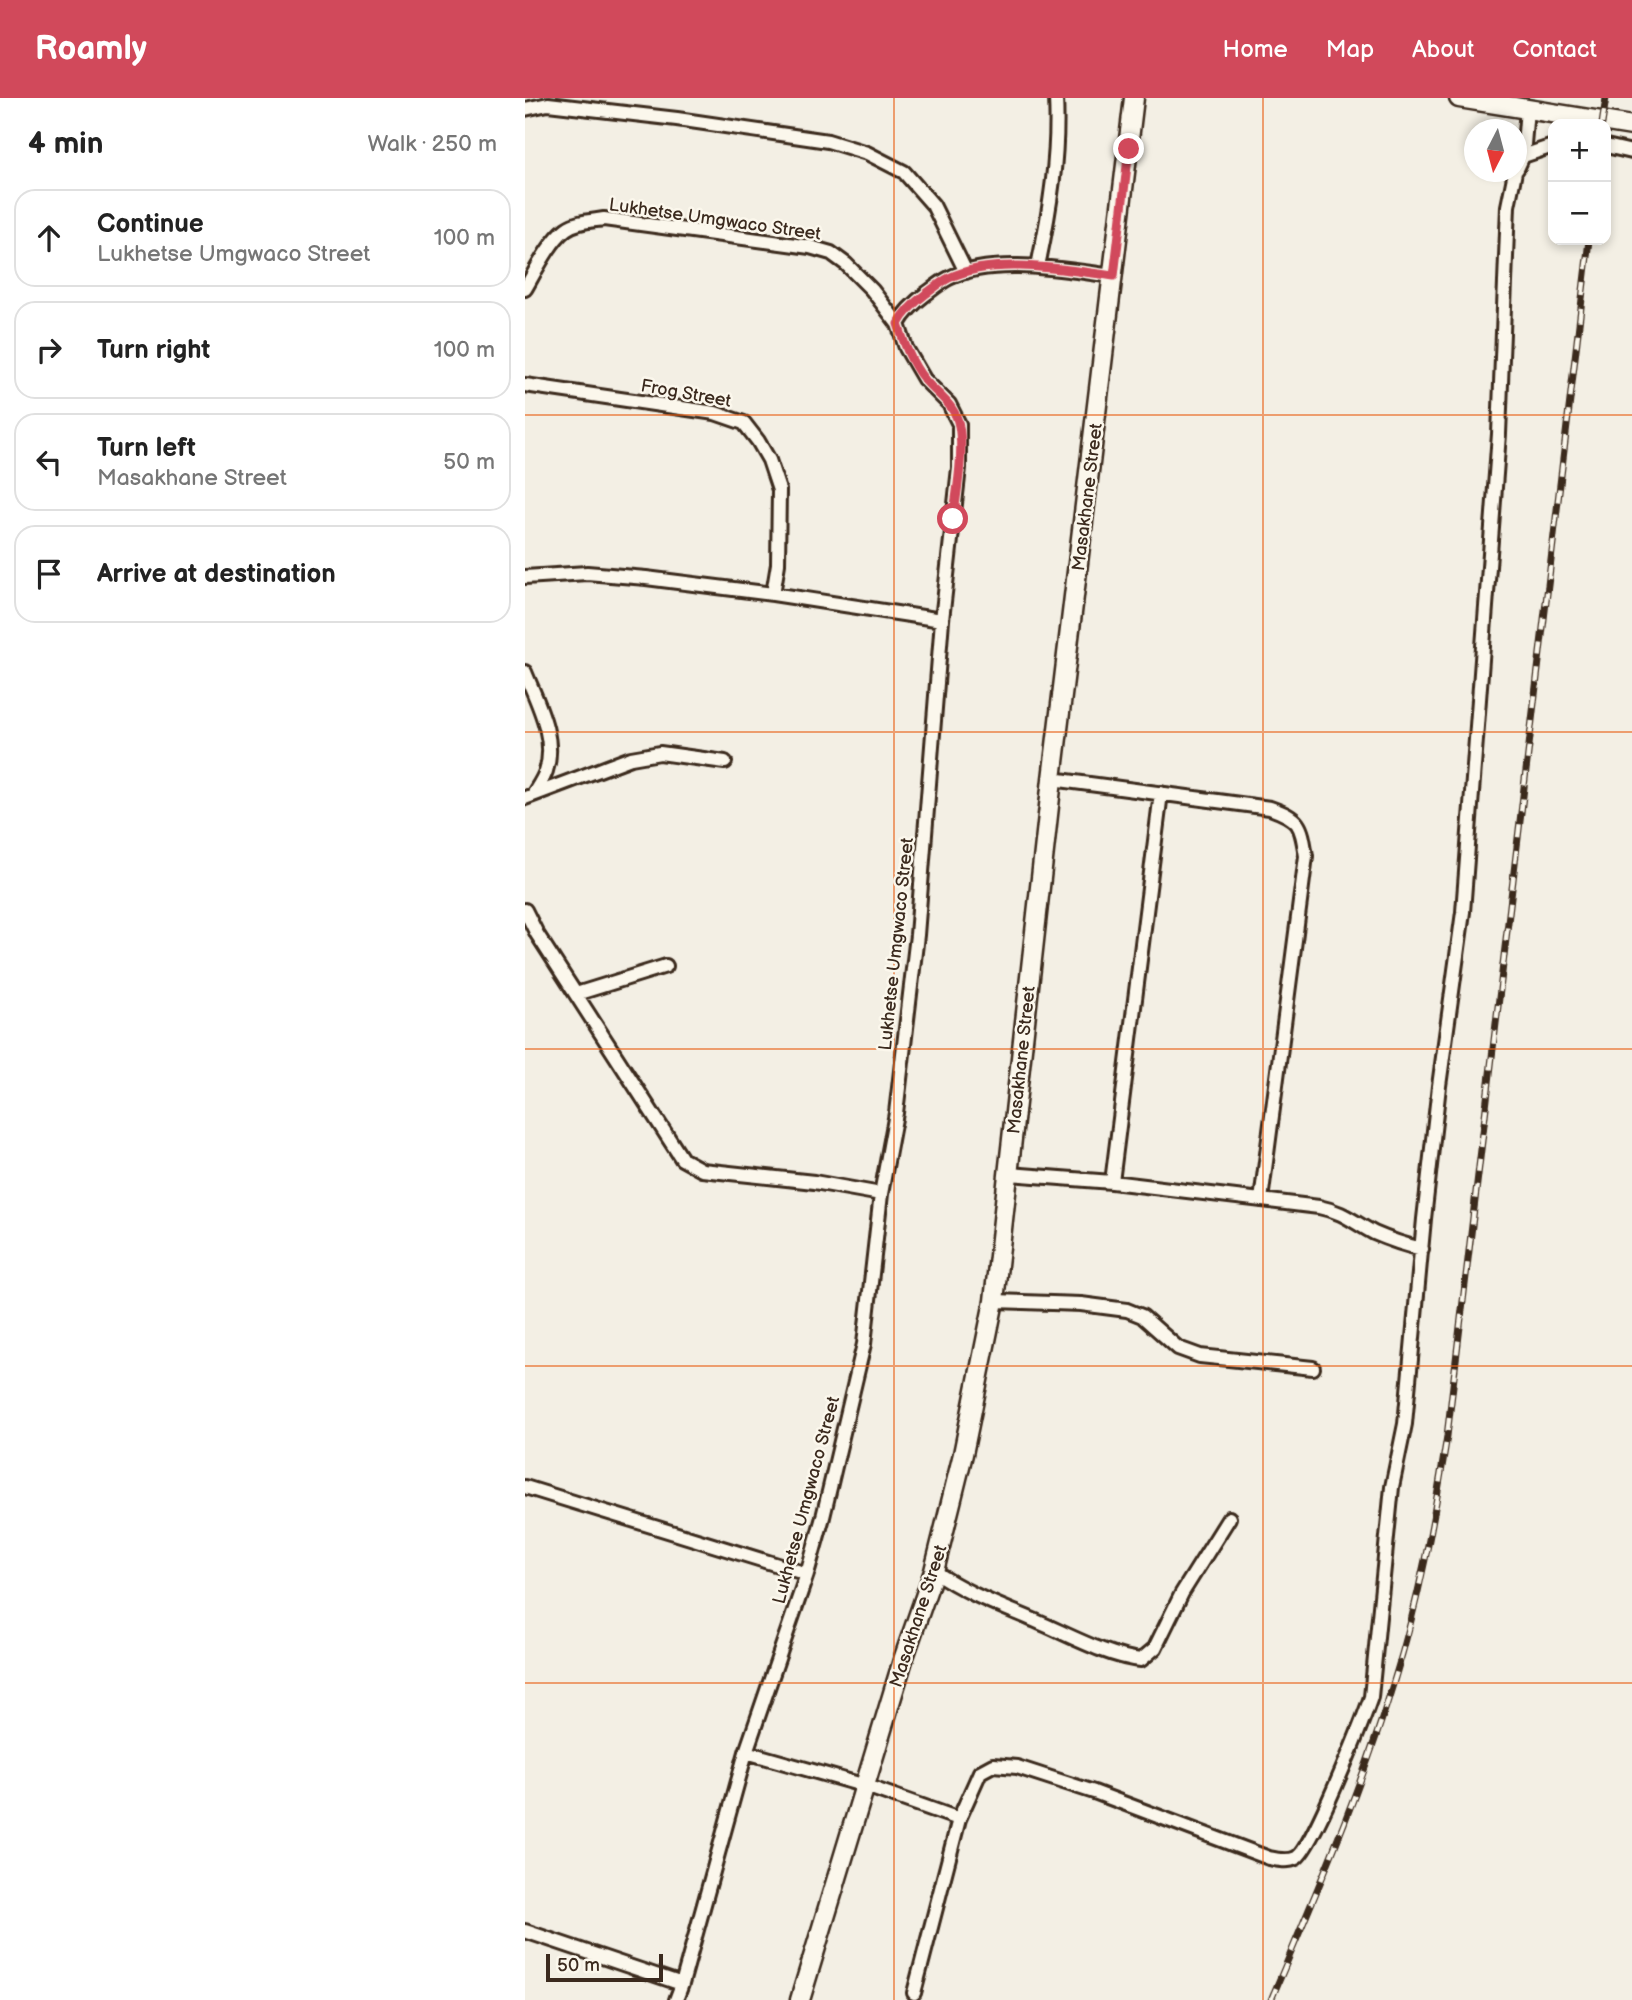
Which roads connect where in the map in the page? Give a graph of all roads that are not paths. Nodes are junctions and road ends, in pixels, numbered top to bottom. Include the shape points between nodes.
1 (1056, 98) edge
2 (1135, 98) edge
3 (1459, 98) edge
4 (525, 109) edge
5 (1527, 109) junction
6 (1526, 119) edge
7 (1632, 126) edge
8 (1611, 147) edge
9 (1548, 148) edge
10 (1632, 152) edge
11 (1527, 155) edge
12 (1514, 182) edge
13 (1038, 266) junction
14 (966, 272) junction
15 (1114, 276) junction
16 (525, 289) edge
17 (898, 324) junction
18 (525, 385) edge
19 (525, 577) edge
20 (773, 594) junction
21 (941, 620) junction
22 (525, 671) edge
23 (725, 762) dead end
24 (1052, 779) junction
25 (1161, 793) junction
26 (529, 796) edge
27 (525, 910) edge
28 (666, 966) dead end
29 (576, 994) junction
30 (1009, 1174) junction
31 (1112, 1182) junction
32 (881, 1194) junction
33 (1261, 1200) junction
34 (1422, 1249) junction
35 (994, 1301) junction
36 (1313, 1368) dead end
37 (525, 1488) edge
38 (1229, 1518) dead end
39 (934, 1571) junction
40 (807, 1574) junction
41 (746, 1752) junction
42 (866, 1786) junction
43 (959, 1819) junction
44 (525, 1931) edge
45 (682, 1984) junction
46 (914, 1993) dead end
47 (676, 2000) edge
48 (800, 2000) edge

1 - 13 street via 1055,173
2 - 15 street, Masakhane Street
3 - 5 street
4 - 14 street via 548,104 665,117 828,141 867,153 904,172 933,205
5 - 6 street
5 - 7 street
8 - 10 street
9 - 11 street
12 - 34 street via 1463,912
13 - 14 street
13 - 15 street
14 - 17 street via 948,278 918,300
15 - 24 street, Masakhane Street
16 - 17 street, Lukhetse Umgwaco Street via 566,229 604,219 831,253 872,290
17 - 21 street, Lukhetse Umgwaco Street via 924,379 949,404 959,424 959,468
18 - 20 street, Frog Street via 715,413 744,423 769,460 779,490
19 - 20 street via 587,573
20 - 21 street
21 - 32 street, Lukhetse Umgwaco Street via 917,935
22 - 26 street via 546,726 549,758
23 - 26 street via 660,753 631,758
24 - 25 street
24 - 30 street, Masakhane Street
25 - 31 street
25 - 33 street via 1271,808 1290,815 1302,830 1306,856
27 - 29 street
28 - 29 street
29 - 32 street via 682,1159 702,1170
30 - 31 street
30 - 35 street, Masakhane Street
31 - 33 street
32 - 40 street, Lukhetse Umgwaco Street via 864,1344
33 - 34 street via 1338,1211 1372,1232
34 - 43 street via 1371,1697 1303,1852 1297,1858 1269,1858 1017,1767 993,1765 980,1772
35 - 36 street via 1127,1310 1142,1315 1178,1348 1200,1356
35 - 39 street, Masakhane Street
37 - 40 street
38 - 39 street via 1182,1593 1155,1648 1141,1660 1124,1658 951,1584
39 - 42 street, Masakhane Street
40 - 41 street, Lukhetse Umgwaco Street
41 - 42 street
41 - 45 street, Lukhetse Umgwaco Street
42 - 43 street
42 - 48 street, Masakhane Street
43 - 46 street
44 - 45 street
45 - 47 street, Lukhetse Umgwaco Street

